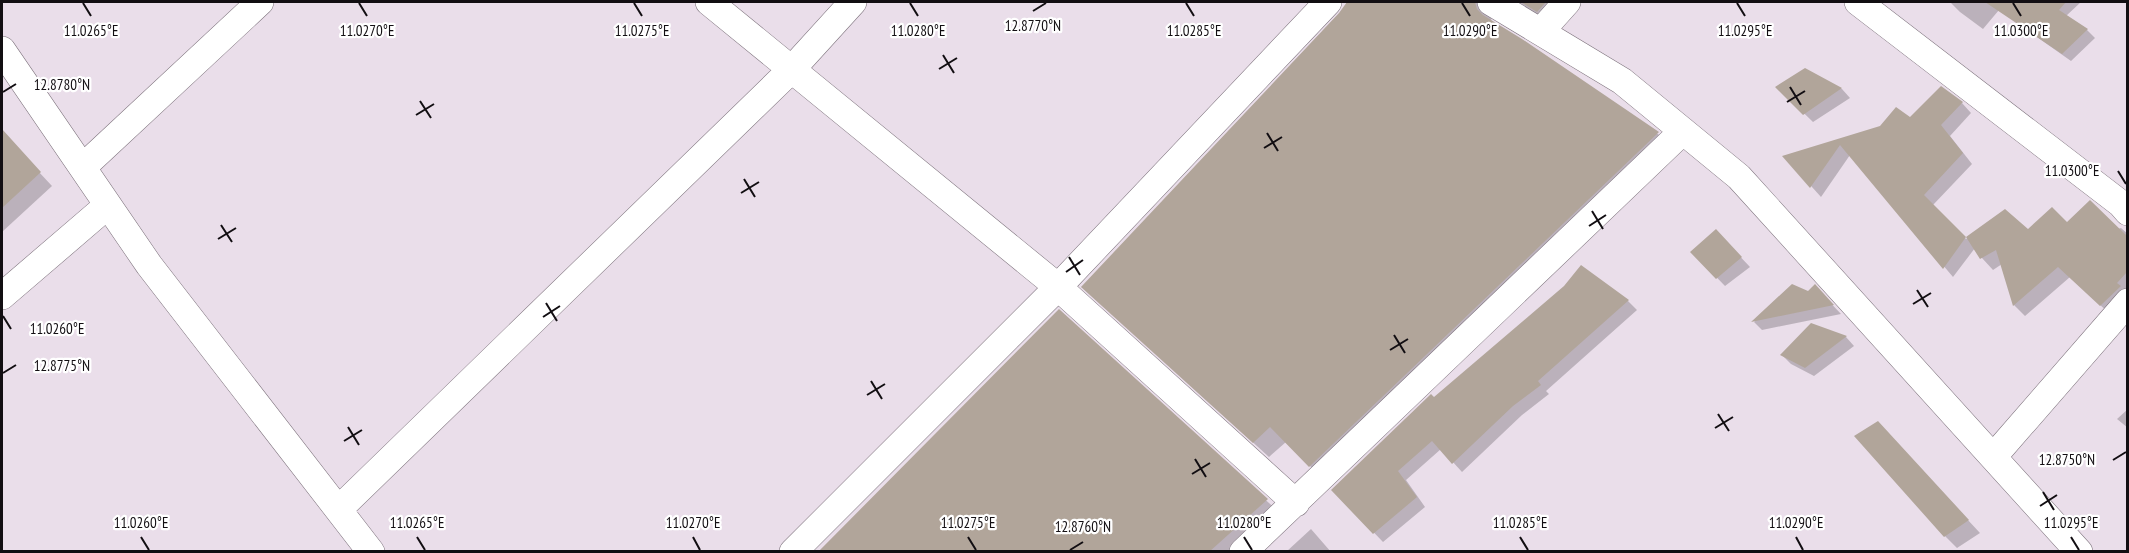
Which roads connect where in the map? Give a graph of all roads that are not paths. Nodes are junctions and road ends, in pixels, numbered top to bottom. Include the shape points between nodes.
1 (260, 2) edge
2 (709, 2) edge
3 (853, 2) edge
4 (1328, 2) edge
5 (1491, 2) edge
6 (1567, 2) edge
7 (1858, 2) edge
8 (1541, 32) junction
9 (2, 50) edge
10 (792, 69) junction
11 (1683, 131) junction
12 (82, 167) junction
13 (108, 205) junction
14 (2127, 212) edge
15 (1058, 287) junction
16 (2, 296) edge
17 (2127, 302) edge
18 (1994, 456) junction
19 (1296, 503) junction
20 (339, 508) junction
21 (371, 552) edge
22 (793, 552) edge
23 (1243, 552) edge
24 (2079, 552) edge

1 - 12 street
2 - 10 street
3 - 10 street
4 - 15 street
5 - 8 street
6 - 8 street
7 - 14 street
8 - 11 street via 1622,81
9 - 12 street
10 - 15 street
10 - 20 street
11 - 18 street via 1739,177
11 - 19 street
12 - 13 street
13 - 16 street
13 - 20 street via 149,265
15 - 19 street
15 - 22 street
17 - 18 street
18 - 24 street
19 - 23 street
20 - 21 street

